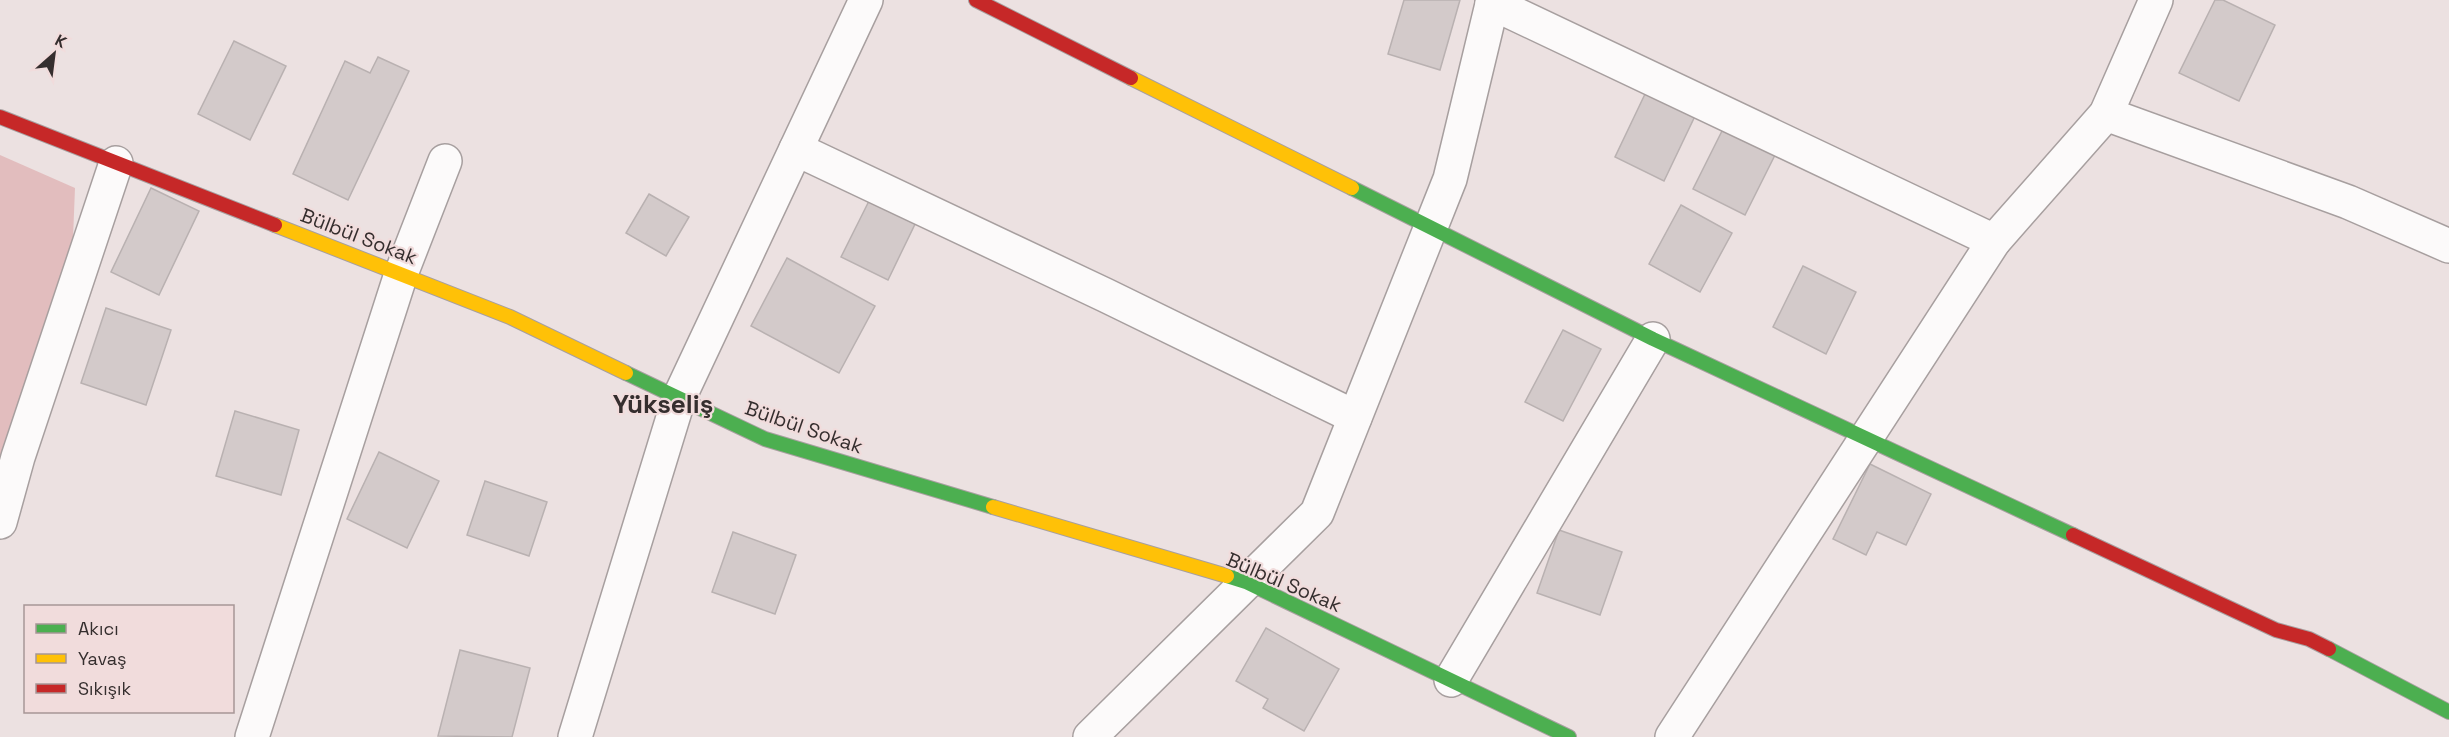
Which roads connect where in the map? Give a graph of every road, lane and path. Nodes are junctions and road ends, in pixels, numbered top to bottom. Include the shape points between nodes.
1 (866, 0) edge
2 (976, 0) edge
3 (2156, 0) edge
4 (1493, 1) edge
5 (2106, 114) junction
6 (0, 117) edge
7 (796, 149) junction
8 (445, 161) dead end
9 (116, 162) junction
10 (1431, 228) junction
11 (1994, 241) junction
12 (2449, 246) edge
13 (401, 274) junction
14 (1653, 339) junction
15 (679, 398) junction
16 (1355, 417) junction
17 (1867, 440) junction
18 (0, 522) edge
19 (1246, 582) junction
20 (1451, 680) junction
21 (2449, 712) edge
22 (252, 737) edge
23 (575, 737) edge
24 (1090, 737) edge
25 (1569, 737) edge
26 (1672, 737) edge

1 - 7 street
2 - 10 street
3 - 5 street
4 - 10 street via 1450,179
4 - 11 street
5 - 11 street
5 - 12 street via 2348,202
6 - 9 street, Bülbül Sokak
7 - 15 street
7 - 16 street
8 - 13 street
9 - 13 street, Bülbül Sokak
9 - 18 street
10 - 14 street
10 - 16 street
11 - 17 street
13 - 15 street, Bülbül Sokak via 510,316
13 - 22 street
14 - 17 street
14 - 20 street
15 - 19 street, Bülbül Sokak via 765,439
15 - 23 street
16 - 19 street via 1317,513
17 - 21 street via 2276,630 2309,639
17 - 26 street
19 - 20 street, Bülbül Sokak
19 - 24 street
20 - 25 street, Bülbül Sokak

